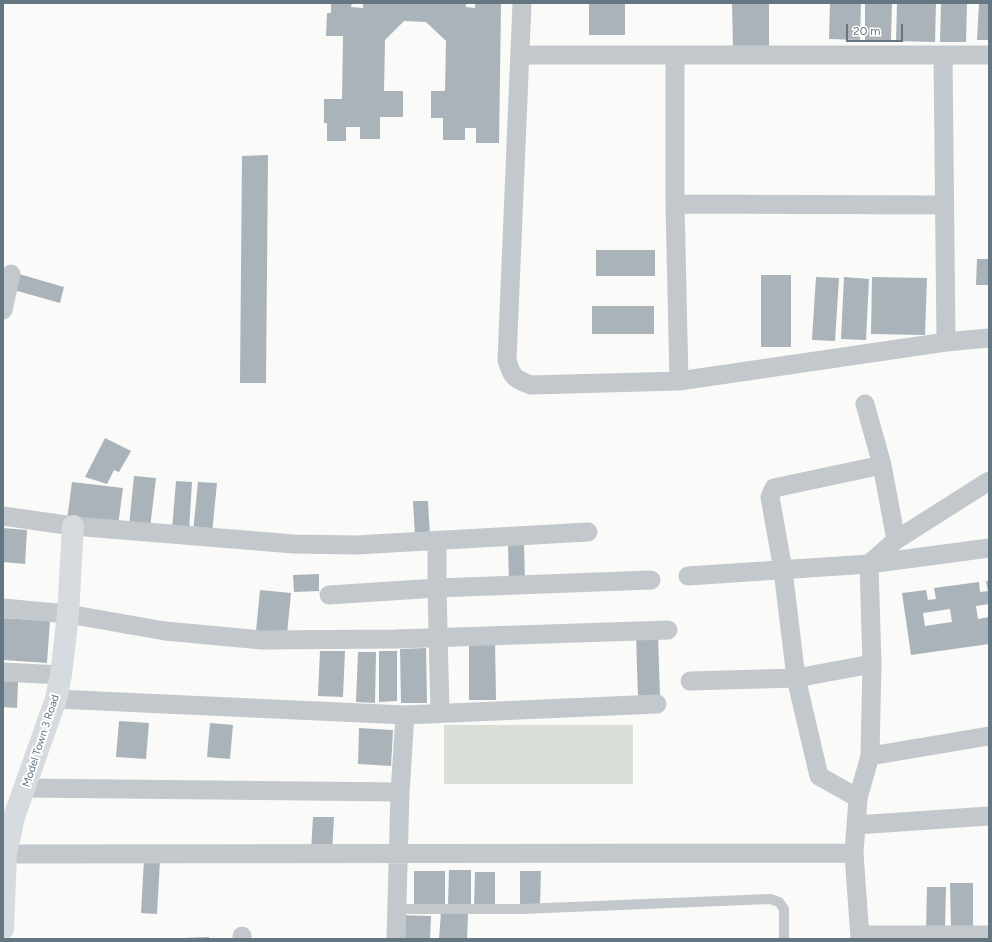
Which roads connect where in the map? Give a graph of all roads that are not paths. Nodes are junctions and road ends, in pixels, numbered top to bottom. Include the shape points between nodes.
1 (522, 3) edge
2 (521, 55) junction
3 (675, 55) junction
4 (943, 55) junction
5 (989, 55) edge
6 (675, 204) junction
7 (944, 205) junction
8 (11, 274) dead end
9 (3, 310) edge
10 (989, 338) edge
11 (946, 342) junction
12 (679, 381) junction
13 (865, 404) dead end
14 (882, 465) junction
15 (989, 480) edge
16 (3, 516) edge
17 (72, 526) junction
18 (588, 532) dead end
19 (896, 540) junction
20 (437, 541) junction
21 (989, 548) edge
22 (869, 564) junction
23 (783, 570) junction
24 (688, 576) dead end
25 (651, 580) dead end
26 (437, 588) junction
27 (329, 595) dead end
28 (3, 608) edge
29 (68, 614) junction
30 (668, 630) dead end
31 (438, 637) junction
32 (872, 664) junction
33 (3, 672) edge
34 (61, 675) junction
35 (796, 678) junction
36 (690, 681) dead end
37 (56, 699) junction
38 (657, 704) dead end
39 (440, 713) junction
40 (405, 715) junction
41 (989, 736) edge
42 (870, 756) junction
43 (25, 788) junction
44 (400, 792) junction
45 (858, 798) junction
46 (989, 816) edge
47 (856, 825) junction
48 (398, 853) junction
49 (854, 853) junction
50 (4, 854) edge
51 (397, 909) junction
52 (3, 929) edge
53 (989, 935) edge
54 (860, 937) edge
55 (396, 939) edge
56 (784, 939) edge

1 - 2 street
2 - 3 street
2 - 12 street via 507,360 510,372 518,381 531,385
3 - 4 street
3 - 6 street
4 - 5 street
4 - 7 street
6 - 7 street
6 - 12 street
7 - 11 street
8 - 9 street
10 - 11 street
11 - 12 street
13 - 14 street
14 - 19 street
14 - 23 street via 774,488 770,497
15 - 19 street
16 - 17 street
17 - 20 street via 294,544 356,545
17 - 29 street, Model Town 3 Road
18 - 20 street
19 - 22 street
20 - 26 street
21 - 22 street
22 - 23 street
22 - 32 street
23 - 24 street
23 - 35 street
25 - 26 street
26 - 27 street
26 - 31 street
28 - 29 street
29 - 31 street via 165,631 262,640
29 - 34 street, Model Town 3 Road
30 - 31 street
31 - 39 street
32 - 35 street
32 - 42 street
33 - 34 street
34 - 37 street, Model Town 3 Road
35 - 36 street
35 - 45 street via 819,776
37 - 40 street
37 - 43 street, Model Town 3 Road
38 - 39 street
39 - 40 street
40 - 44 street
41 - 42 street
42 - 45 street
43 - 44 street
43 - 50 street, Model Town 3 Road
44 - 48 street
45 - 47 street
46 - 47 street
47 - 49 street
48 - 49 street
48 - 50 street
48 - 51 street
49 - 54 street
50 - 52 street, Model Town 3 Road
51 - 55 street
51 - 56 lane via 521,908 770,899 779,902 784,909
53 - 54 street

